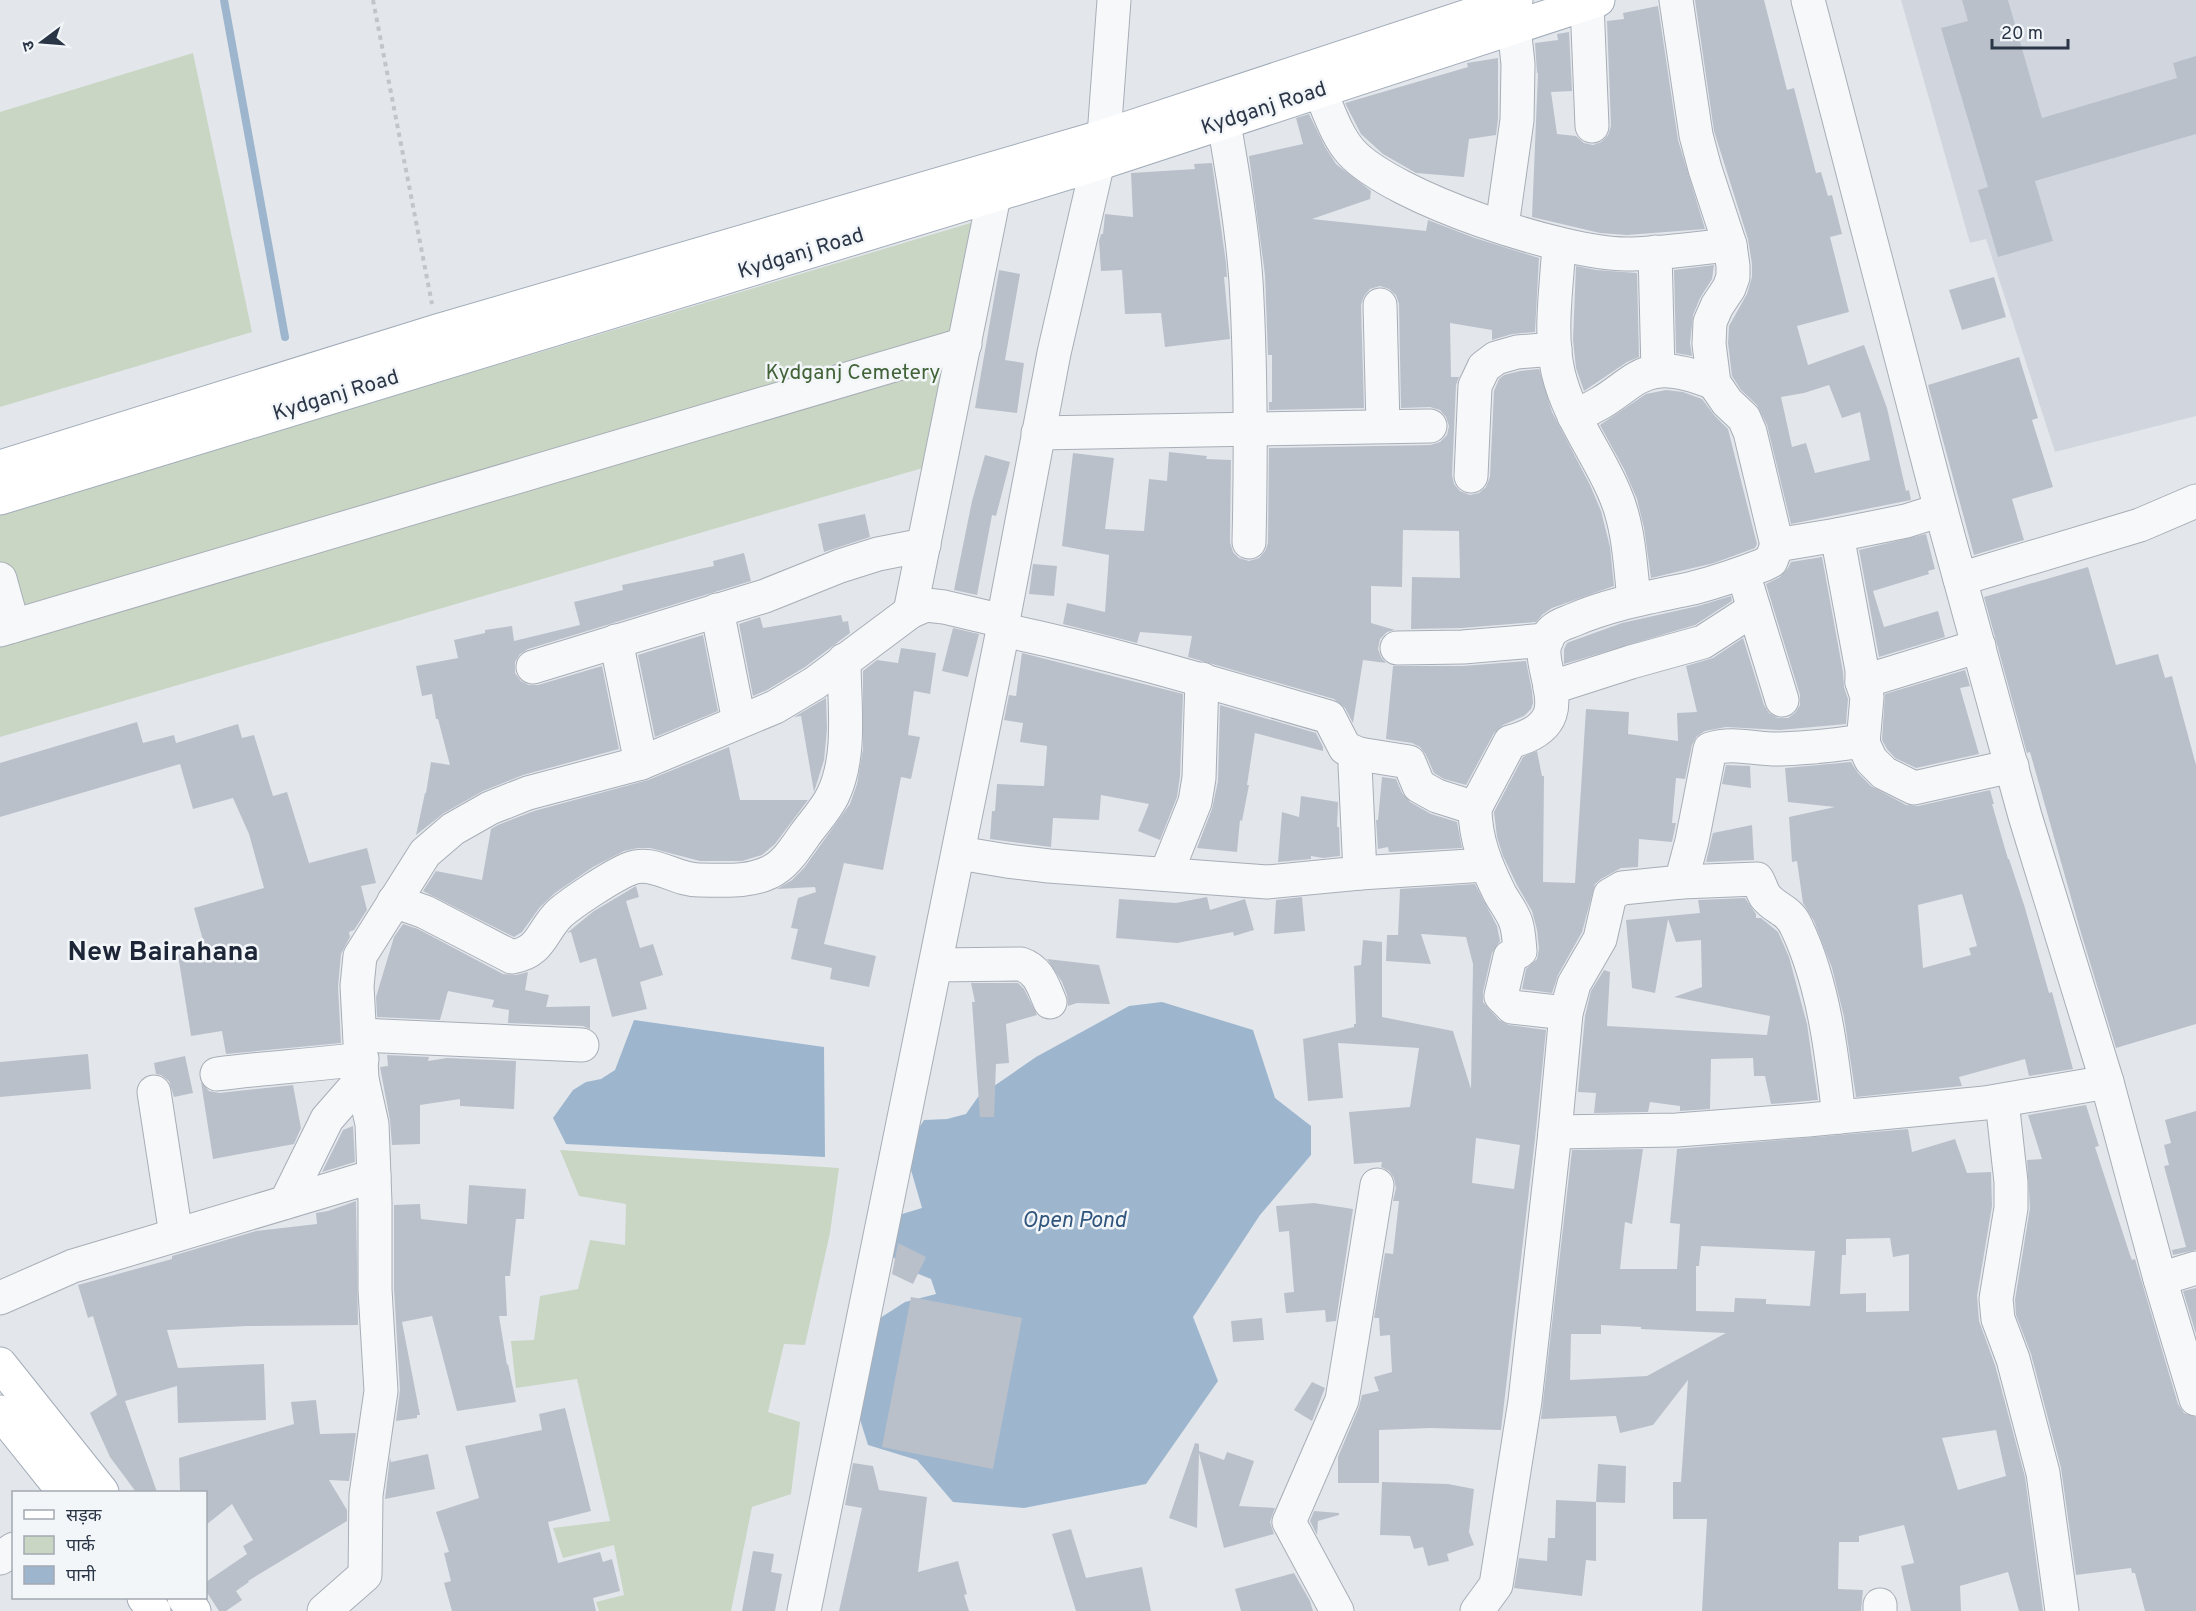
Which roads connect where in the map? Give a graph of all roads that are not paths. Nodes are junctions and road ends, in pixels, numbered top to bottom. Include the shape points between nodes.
1 (1114, 0) edge
2 (1676, 0) edge
3 (1808, 0) edge
4 (1592, 2) edge
5 (1515, 14) edge
6 (1320, 91) junction
7 (1224, 123) junction
8 (1592, 126) dead end
9 (1100, 150) junction
10 (994, 196) junction
11 (1502, 226) junction
12 (1559, 244) junction
13 (1730, 245) junction
14 (1655, 252) junction
15 (1380, 305) dead end
16 (965, 344) junction
17 (1555, 349) junction
18 (1658, 371) junction
19 (1714, 383) junction
20 (1574, 416) junction
21 (1383, 426) junction
22 (1430, 426) dead end
23 (1252, 429) junction
24 (1038, 433) junction
25 (0, 467) edge
26 (1471, 476) dead end
27 (0, 498) edge
28 (2196, 501) edge
29 (1941, 510) junction
30 (1837, 535) junction
31 (1249, 542) dead end
32 (924, 545) junction
33 (1777, 545) junction
34 (1743, 573) junction
35 (0, 579) edge
36 (1960, 579) junction
37 (1634, 599) junction
38 (927, 608) junction
39 (1754, 609) junction
40 (717, 610) junction
41 (1003, 625) junction
42 (6, 628) edge
43 (1547, 640) junction
44 (616, 641) junction
45 (1979, 646) junction
46 (1397, 648) dead end
47 (844, 660) junction
48 (533, 667) dead end
49 (1202, 679) junction
50 (1862, 682) junction
51 (1550, 688) junction
52 (1782, 700) dead end
53 (739, 721) junction
54 (1863, 743) junction
55 (1359, 754) junction
56 (641, 764) junction
57 (2012, 766) junction
58 (1475, 808) junction
59 (959, 853) junction
60 (1485, 864) junction
61 (1360, 873) junction
62 (1166, 874) junction
63 (1681, 882) junction
64 (394, 901) junction
65 (936, 965) junction
66 (1050, 1002) dead end
67 (1566, 1013) junction
68 (582, 1045) dead end
69 (361, 1058) junction
70 (217, 1074) dead end
71 (2107, 1082) junction
72 (154, 1092) dead end
73 (2002, 1101) junction
74 (1839, 1117) junction
75 (1555, 1132) junction
76 (374, 1176) junction
77 (1377, 1185) dead end
78 (286, 1202) junction
79 (176, 1235) junction
80 (2196, 1268) edge
81 (2160, 1279) junction
82 (0, 1298) edge
83 (0, 1364) edge
84 (2196, 1399) edge
85 (0, 1412) edge
86 (63, 1491) edge
87 (101, 1491) edge
88 (185, 1599) edge
89 (194, 1611) edge
90 (324, 1611) edge
91 (804, 1611) edge
92 (1337, 1611) edge
93 (1477, 1611) edge
94 (2062, 1611) edge

1 - 9 street
2 - 13 street via 1696,135
3 - 29 street
4 - 5 main road, Kydganj Road
4 - 8 street
5 - 6 main road, Kydganj Road
5 - 9 main road, Kydganj Road
5 - 11 street via 1517,120
6 - 7 main road, Kydganj Road
6 - 11 street via 1351,152 1375,171 1446,208
7 - 9 main road, Kydganj Road
7 - 23 street via 1246,280
9 - 10 main road, Kydganj Road
9 - 24 street
9 - 25 main road, Kydganj Road via 437,331
10 - 16 street
10 - 27 main road, Kydganj Road
11 - 12 street
12 - 14 street via 1624,254
12 - 17 street
13 - 14 street
13 - 19 street via 1733,277 1710,322
14 - 18 street
15 - 21 street
16 - 32 street
16 - 42 street
17 - 20 street
17 - 26 street via 1517,352 1496,358 1484,367 1475,386
18 - 19 street via 1676,370
18 - 20 street via 1630,381 1593,409
19 - 33 street via 1744,418 1750,432
20 - 37 street via 1623,516
21 - 22 street
21 - 23 street
23 - 24 street
23 - 31 street
24 - 41 street
28 - 36 street via 2140,525
29 - 30 street
29 - 36 street
30 - 33 street
30 - 50 street
32 - 38 street
32 - 40 street via 878,554
33 - 34 street via 1771,561
34 - 37 street
34 - 39 street
35 - 42 street
36 - 45 street
37 - 43 street via 1561,625 1551,631
38 - 41 street
38 - 47 street
39 - 51 street via 1703,642
39 - 52 street
40 - 44 street
40 - 53 street
41 - 49 street
41 - 59 street
43 - 46 street
43 - 51 street via 1544,649
44 - 48 street
44 - 56 street
45 - 50 street
45 - 57 street
47 - 53 street via 775,707
47 - 64 street via 843,766 833,796 786,860 771,872 744,880 689,880 653,866 628,869 558,915 535,948 512,957
49 - 55 street via 1329,717 1345,748
49 - 62 street via 1195,802
50 - 54 street via 1867,697
51 - 58 street via 1551,715 1547,722 1524,738 1510,742
53 - 56 street
54 - 57 street via 1871,760 1884,773 1914,788
54 - 63 street via 1778,749 1734,744 1710,749
55 - 58 street via 1409,762 1419,786
55 - 61 street via 1355,765
56 - 64 street via 528,793 490,808 425,853
57 - 71 street
58 - 60 street via 1476,831
59 - 62 street via 1028,864
59 - 65 street
60 - 61 street
60 - 67 street via 1516,921 1519,941 1520,951 1510,957 1501,996 1512,1007
61 - 62 street via 1267,882
63 - 67 street via 1622,888 1610,895 1600,939 1574,984
63 - 74 street via 1757,879 1765,896 1790,914 1817,985 1832,1053
64 - 69 street via 360,956 357,986
65 - 66 street via 1021,964 1032,968 1040,978
65 - 91 street
67 - 75 street
68 - 69 street
69 - 70 street
69 - 76 street via 372,1124
69 - 78 street
71 - 73 street
71 - 81 street
72 - 79 street
73 - 74 street
73 - 94 street via 2012,1182 1996,1299 1998,1319 2013,1359 2043,1473
74 - 75 street via 1677,1130
75 - 93 street via 1525,1401 1496,1585
76 - 78 street
76 - 90 street via 381,1391 366,1495 365,1575
77 - 92 street via 1342,1400 1289,1522
78 - 79 street
79 - 82 street via 73,1266
80 - 81 street
81 - 84 street
83 - 87 main road
85 - 86 main road
88 - 89 main road

